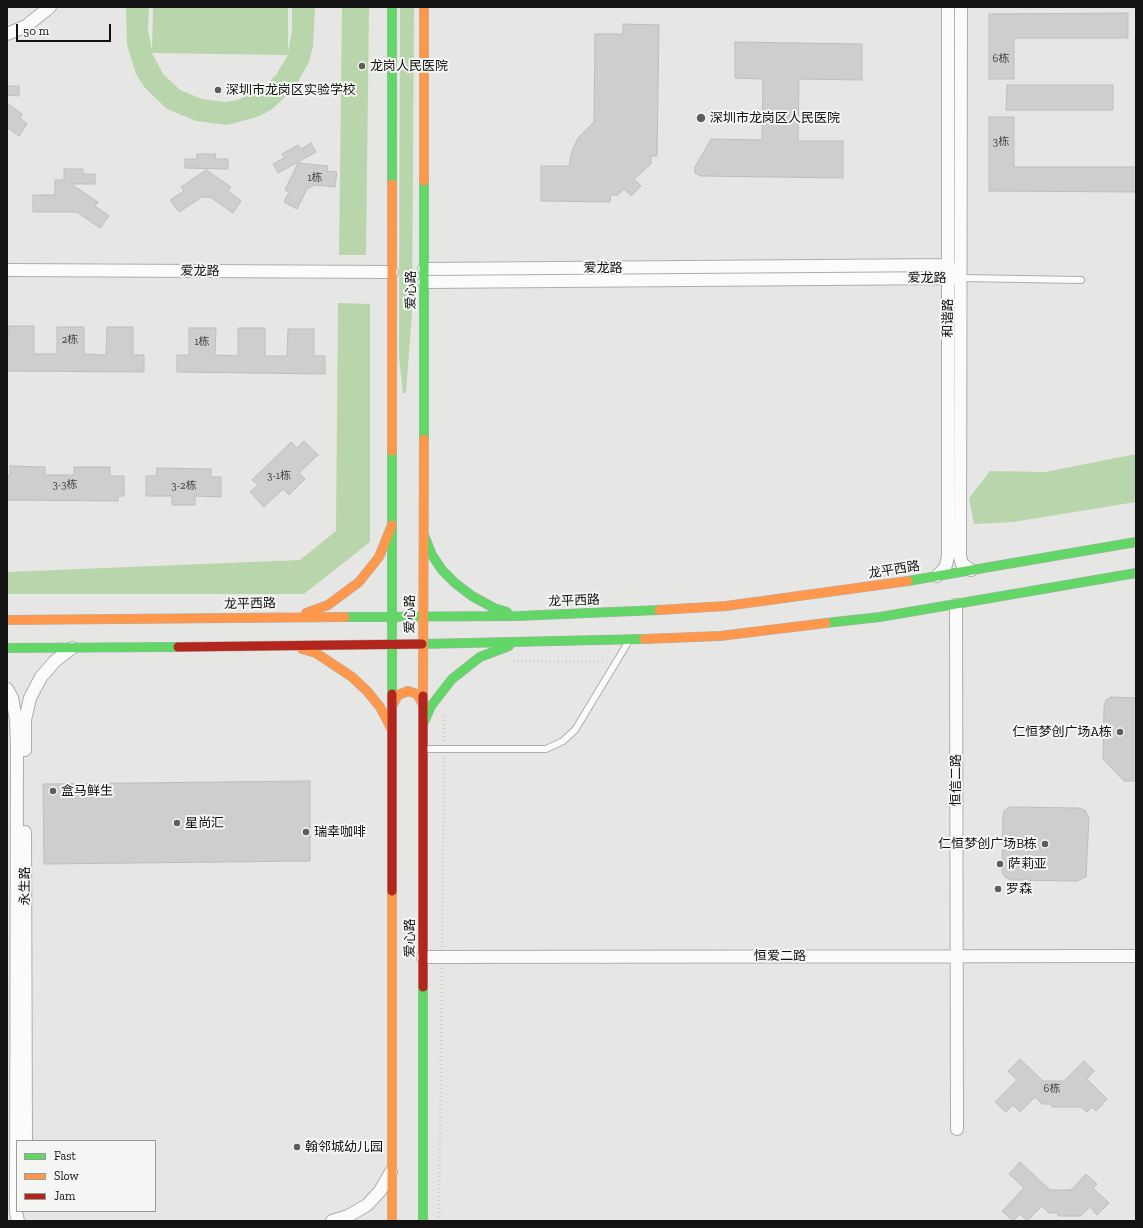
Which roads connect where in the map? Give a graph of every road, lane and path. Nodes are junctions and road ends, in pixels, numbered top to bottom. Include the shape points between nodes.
1 (50, 7) edge
2 (392, 7) edge
3 (424, 7) edge
4 (948, 7) edge
5 (961, 7) edge
6 (7, 34) edge
7 (948, 265) junction
8 (424, 269) junction
9 (7, 270) edge
10 (392, 272) junction
11 (948, 278) junction
12 (961, 278) junction
13 (1081, 280) dead end
14 (424, 282) junction
15 (392, 525) junction
16 (424, 535) junction
17 (1136, 542) edge
18 (971, 570) junction
19 (1136, 573) edge
20 (937, 576) junction
21 (956, 605) junction
22 (392, 616) junction
23 (424, 616) junction
24 (518, 616) junction
25 (290, 617) junction
26 (7, 620) edge
27 (630, 640) junction
28 (528, 641) junction
29 (423, 643) junction
30 (392, 644) junction
31 (293, 646) junction
32 (7, 648) edge
33 (72, 648) junction
34 (511, 662) dead end
35 (616, 662) junction
36 (7, 689) edge
37 (392, 706) junction
38 (424, 706) junction
39 (446, 709) dead end
40 (424, 722) junction
41 (391, 728) junction
42 (423, 749) junction
43 (444, 749) junction
44 (956, 956) junction
45 (1136, 956) edge
46 (423, 957) junction
47 (442, 957) junction
48 (957, 1128) dead end
49 (16, 1140) edge
50 (26, 1140) edge
51 (392, 1171) junction
52 (332, 1221) edge
53 (392, 1221) edge
54 (423, 1221) edge
55 (439, 1221) edge

1 - 6 street via 26,26
2 - 10 main road, 爱心路
3 - 8 main road, 爱心路
4 - 7 street, 和谐路
5 - 12 street, 和谐路
7 - 8 street, 爱龙路
7 - 11 street, 和谐路
7 - 12 street, 爱龙路
8 - 14 main road, 爱心路
9 - 10 street, 爱龙路
10 - 15 main road, 爱心路
11 - 12 street, 爱龙路
11 - 14 street, 爱龙路
11 - 20 street, 和谐路 via 948,556 945,568
12 - 13 lane
12 - 18 street, 和谐路 via 960,557 962,564
14 - 16 main road, 爱心路
15 - 22 main road, 爱心路
15 - 25 main road via 379,557 359,582 328,605
16 - 23 main road, 爱心路
16 - 24 main road via 432,555 455,583 494,608
17 - 18 main road, 龙平西路
18 - 20 main road, 龙平西路
19 - 21 main road
20 - 24 main road, 龙平西路 via 726,606
21 - 27 main road via 720,636
21 - 44 street, 恒信二路
22 - 23 main road, 龙平西路
22 - 25 main road, 龙平西路
22 - 30 main road, 爱心路
23 - 24 main road, 龙平西路
23 - 29 main road, 爱心路
25 - 26 main road, 龙平西路
27 - 28 main road
27 - 35 lane
28 - 29 main road
28 - 40 main road via 500,648 464,668 440,692
29 - 30 main road
29 - 38 main road, 爱心路
30 - 31 main road
30 - 37 main road, 爱心路
31 - 33 main road
31 - 41 main road via 316,653 352,677 380,707
32 - 33 main road
33 - 50 street, 永生路 via 55,661 41,677 30,698 25,720
34 - 35 path
35 - 43 lane via 575,730 563,741 546,749
36 - 49 street via 12,698 17,742
37 - 38 main road via 398,695 408,691 417,694
37 - 41 main road, 爱心路
38 - 40 main road, 爱心路
39 - 43 path
40 - 42 main road, 爱心路
41 - 51 main road, 爱心路
42 - 43 lane
42 - 46 main road, 爱心路
43 - 47 path
44 - 45 street, 恒爱二路
44 - 47 street, 恒爱二路
44 - 48 street, 恒信二路
46 - 47 street, 恒爱二路
46 - 54 main road, 爱心路
47 - 55 path
51 - 52 street via 380,1191 367,1205 348,1216
51 - 53 main road, 爱心路

